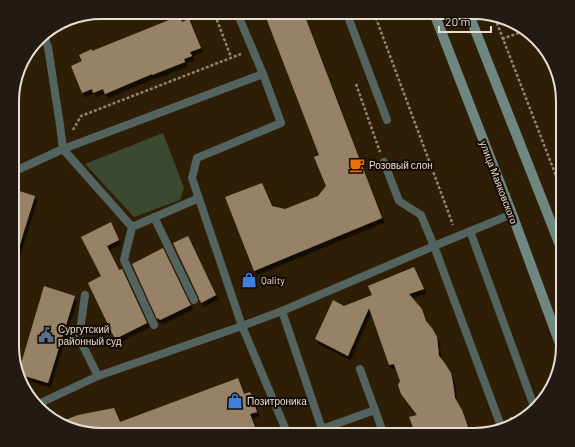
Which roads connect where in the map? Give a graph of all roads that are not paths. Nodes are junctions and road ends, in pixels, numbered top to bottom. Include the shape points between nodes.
1 (240, 19) edge
2 (349, 19) edge
3 (436, 19) edge
4 (471, 19) edge
5 (46, 40) edge
6 (263, 74) junction
7 (387, 120) dead end
8 (63, 149) junction
9 (384, 162) road end
10 (19, 169) edge
11 (199, 198) junction
12 (512, 214) junction
13 (154, 217) junction
14 (132, 227) junction
15 (470, 231) junction
16 (556, 235) edge
17 (434, 246) junction
18 (85, 294) dead end
19 (194, 300) dead end
20 (282, 311) junction
21 (154, 326) dead end
22 (242, 326) junction
23 (556, 333) edge
24 (360, 369) dead end
25 (98, 376) junction
26 (42, 402) edge
27 (533, 403) edge
28 (375, 410) junction
29 (500, 424) edge
30 (285, 428) edge
31 (322, 428) edge
32 (325, 428) edge
33 (381, 428) edge

1 - 6 lane
2 - 7 lane
3 - 12 main road, улица Маяковского
4 - 16 main road
5 - 8 lane
6 - 8 lane
6 - 11 lane via 281,123 198,158 192,178
8 - 10 lane
8 - 14 lane
9 - 17 lane via 398,201 421,215
11 - 13 lane
11 - 22 lane
12 - 15 lane
12 - 23 main road, улица Маяковского
13 - 14 lane
13 - 19 lane
14 - 21 lane via 124,260
15 - 17 lane
15 - 27 lane
17 - 20 lane
17 - 29 lane
18 - 25 lane via 79,338
20 - 22 lane
20 - 31 lane
22 - 25 lane
22 - 30 lane
24 - 28 lane
25 - 26 lane
28 - 32 lane
28 - 33 lane

